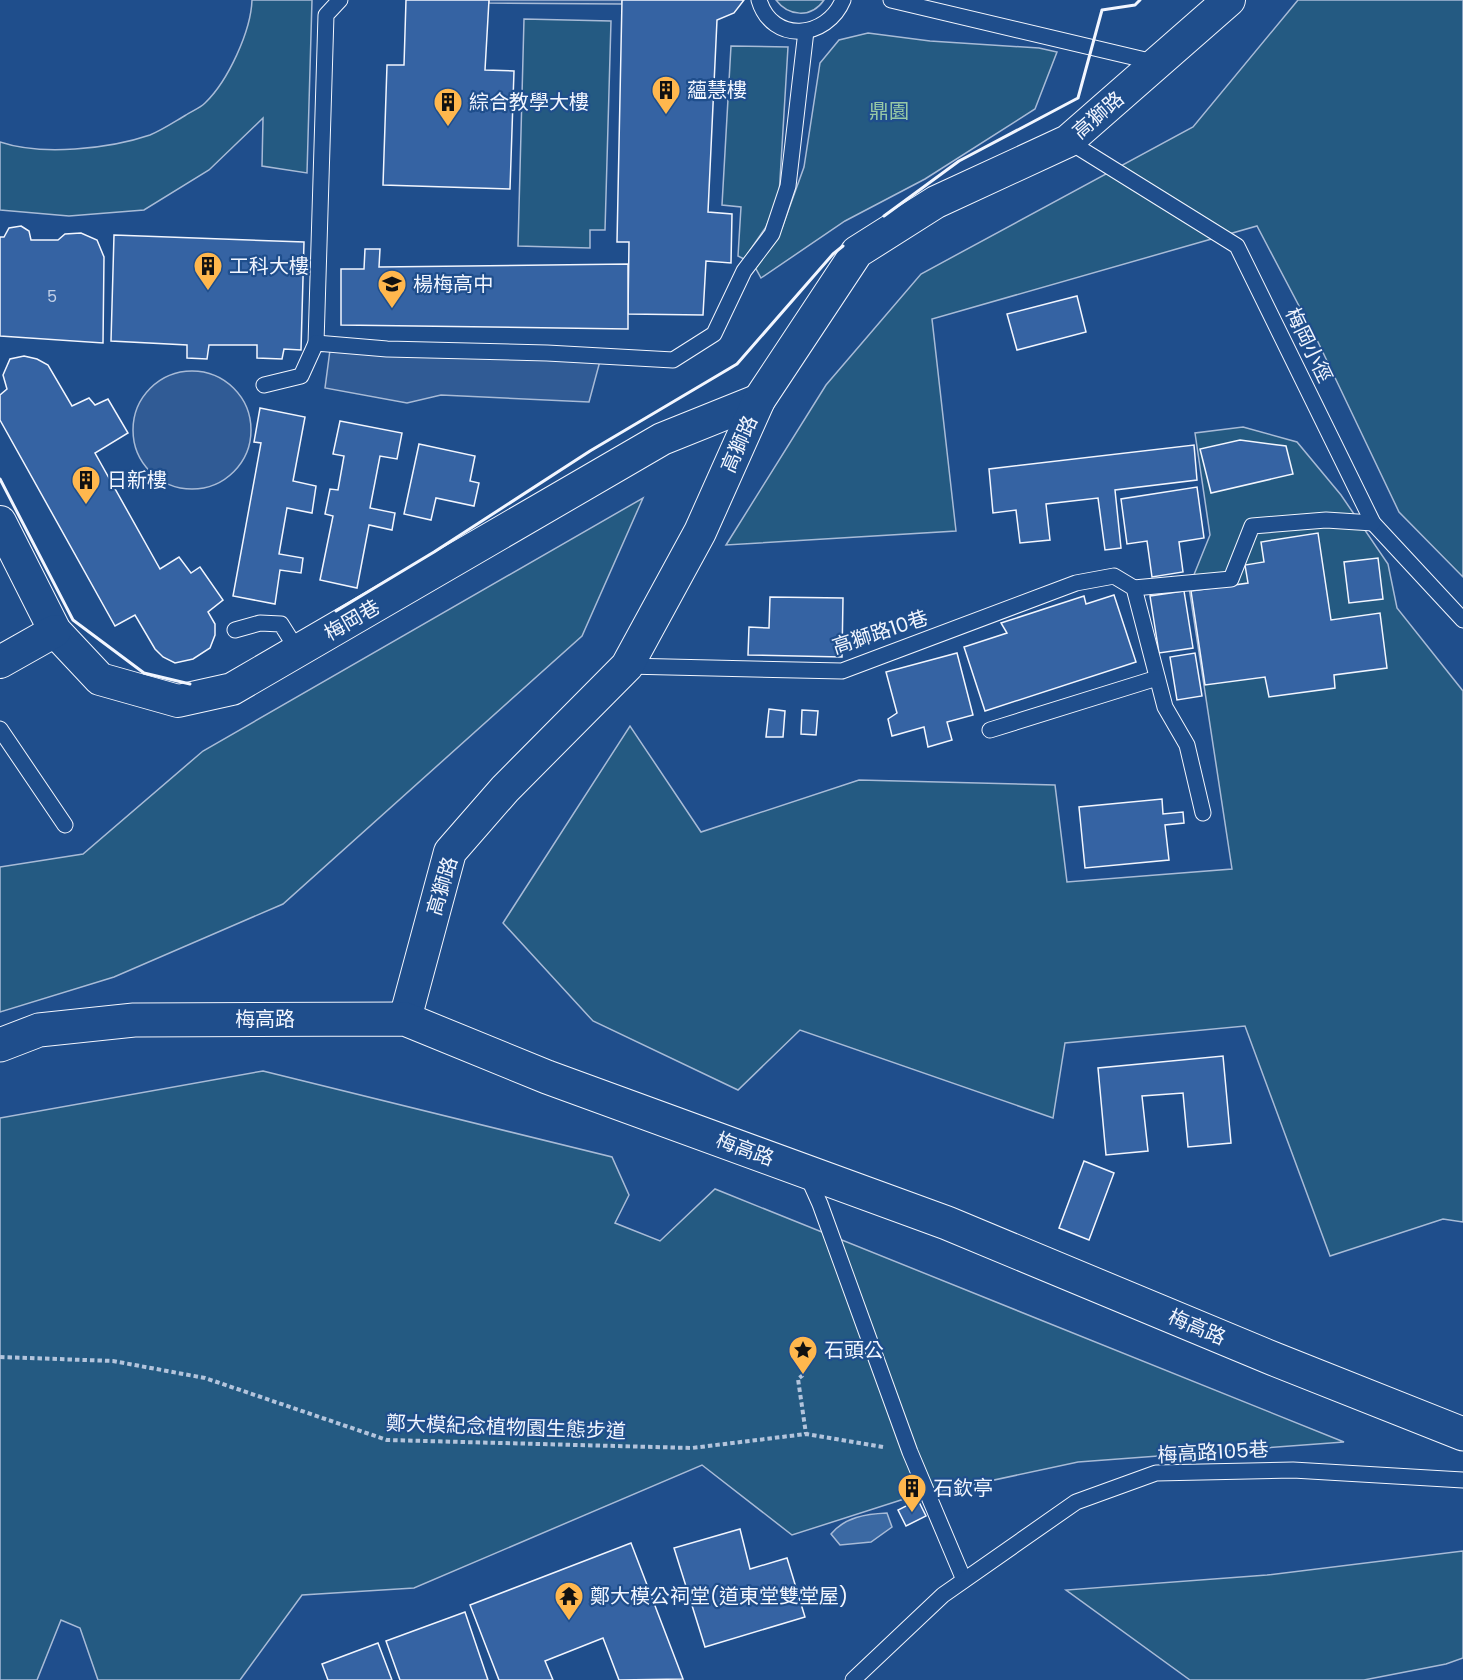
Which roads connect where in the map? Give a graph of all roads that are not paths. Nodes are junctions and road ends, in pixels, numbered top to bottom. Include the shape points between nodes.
1 (340, 0) edge
2 (759, 0) edge
3 (843, 0) edge
4 (891, 0) edge
5 (1229, 0) edge
6 (806, 31) junction
7 (1158, 63) junction
8 (1068, 141) junction
9 (316, 343) junction
10 (264, 385) dead end
11 (759, 400) junction
12 (0, 522) edge
13 (1373, 524) junction
14 (1134, 588) junction
15 (1463, 620) edge
16 (235, 630) dead end
17 (55, 631) junction
18 (298, 651) junction
19 (0, 662) edge
20 (627, 666) junction
21 (1157, 678) junction
22 (0, 729) edge
23 (990, 730) dead end
24 (1203, 813) dead end
25 (65, 825) dead end
26 (405, 1019) junction
27 (0, 1045) edge
28 (805, 1171) junction
29 (1463, 1434) edge
30 (1463, 1480) edge
31 (964, 1580) junction
32 (853, 1680) edge

1 - 9 lane via 326,15
2 - 6 lane via 768,17 779,26
3 - 6 lane via 829,22
4 - 7 lane
5 - 7 street, 高獅路
6 - 9 lane via 788,186 772,234 744,271 714,334 673,360
7 - 8 street, 高獅路
8 - 11 street, 高獅路 via 936,202 857,252
8 - 13 lane, 梅岡小徑 via 1237,246
9 - 10 lane via 301,376
11 - 18 street, 梅岡巷 via 662,440
11 - 20 street, 高獅路 via 700,532
12 - 17 street, 梅岡巷
13 - 14 lane, 高獅路10巷 via 1326,520 1252,526 1231,579
13 - 15 lane, 梅岡小徑
14 - 20 lane, 高獅路10巷 via 1114,576 1076,583 842,671
14 - 21 lane
16 - 18 lane via 260,622 281,624
17 - 18 street, 梅岡巷 via 100,679 178,701 232,689
17 - 19 street
20 - 26 street, 高獅路 via 505,789 450,852
21 - 23 lane
21 - 24 lane via 1165,707 1187,745
22 - 25 lane
26 - 27 street, 梅高路 via 135,1020 39,1030
26 - 28 street, 梅高路 via 547,1077
28 - 29 street, 梅高路 via 947,1223
28 - 31 lane via 910,1452
30 - 31 lane, 梅高路105巷 via 1293,1470 1156,1473 1076,1502
31 - 32 lane, 梅高路105巷

